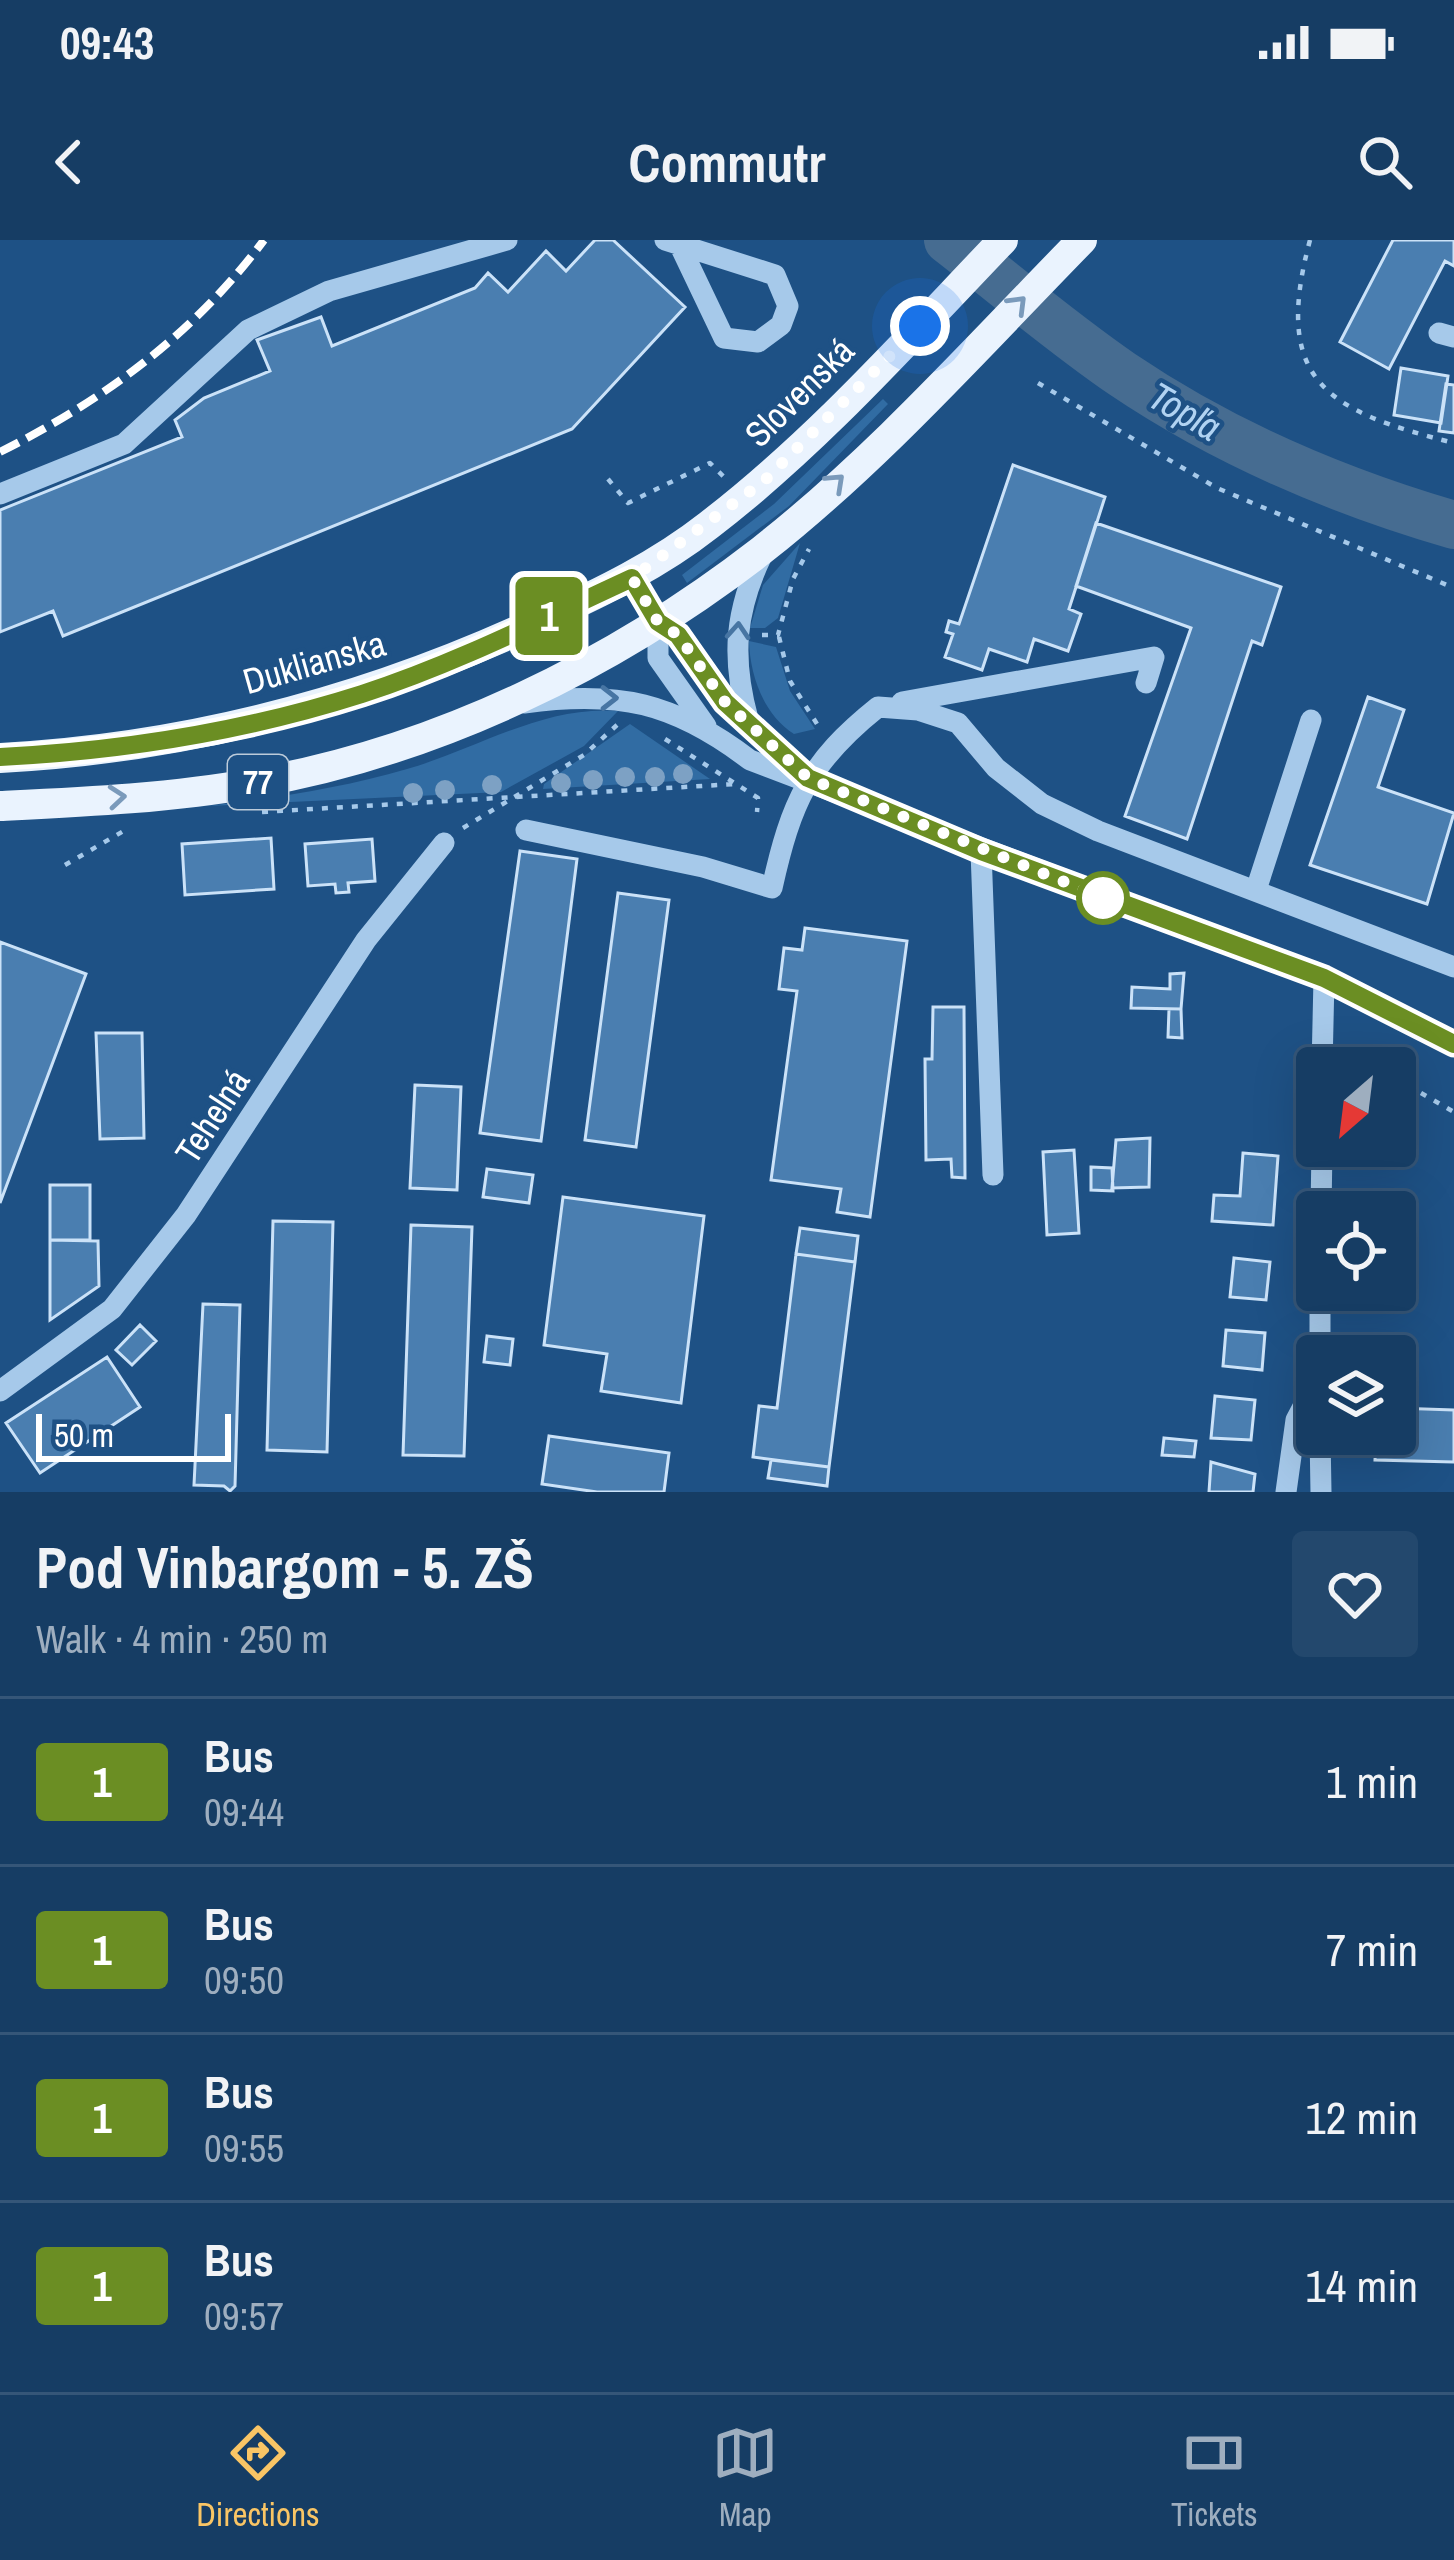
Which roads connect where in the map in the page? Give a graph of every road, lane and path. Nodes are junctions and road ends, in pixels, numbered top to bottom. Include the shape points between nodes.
1 (507, 240) edge
2 (1003, 240) edge
3 (1082, 240) edge
4 (1310, 240) edge
5 (673, 244) edge
6 (1038, 383) dead end
7 (1454, 443) edge
8 (608, 479) dead end
9 (726, 479) dead end
10 (0, 494) edge
11 (815, 538) dead end
12 (766, 546) junction
13 (632, 578) junction
14 (1454, 588) edge
15 (658, 622) junction
16 (750, 634) dead end
17 (778, 635) junction
18 (1147, 682) dead end
19 (506, 706) junction
20 (878, 707) junction
21 (628, 714) dead end
22 (748, 720) junction
23 (1311, 720) dead end
24 (817, 724) dead end
25 (708, 728) junction
26 (660, 736) dead end
27 (0, 758) edge
28 (808, 778) junction
29 (735, 784) junction
30 (510, 797) junction
31 (0, 806) edge
32 (260, 812) dead end
33 (757, 812) dead end
34 (145, 818) dead end
35 (526, 830) dead end
36 (444, 843) joint
37 (981, 851) junction
38 (64, 866) dead end
39 (1256, 890) junction
40 (1454, 967) edge
41 (1324, 978) junction
42 (1454, 1044) edge
43 (1338, 1045) dead end
44 (1322, 1047) edge
45 (1341, 1047) edge
46 (1416, 1090) edge
47 (1454, 1112) edge
48 (994, 1175) dead end
49 (0, 1391) edge
50 (1296, 1427) edge
51 (1320, 1455) edge
52 (1286, 1492) edge
53 (1321, 1492) edge

1 - 10 street via 329,291 248,330 124,444
2 - 13 main road, Slovenská / 77 via 764,481
12 -> 3 main road, 77
4 - 7 path via 1294,325 1320,381 1385,426
5 - 5 street via 775,275 788,306 781,325 758,342 724,338
6 - 14 path via 1216,488
8 - 9 path via 628,503 710,463
11 - 17 path
12 - 15 main road, 77
22 -> 12 street via 736,634 742,597
13 - 15 street
13 - 27 main road, Duklianska / 77 via 361,694 122,746
15 - 19 main road, 77
15 - 22 street
15 - 25 street via 658,658
16 - 17 path
17 - 24 path via 790,681
18 - 20 street via 1154,657
19 -> 25 street via 632,698
31 -> 19 main road, 77 via 254,783 377,752
20 - 28 street via 823,754
20 - 39 street via 958,723 996,768 1042,804
21 - 30 path via 584,755
22 - 28 street
23 - 39 street
25 - 28 street via 750,760
26 - 29 path
28 - 35 street via 786,823 772,888
28 - 37 street
29 - 30 path
29 - 33 path via 758,798
30 - 32 path
30 - 36 path
34 - 38 path
36 - 49 street, Tehelná via 366,940 186,1215 112,1309
37 - 41 street
37 - 48 street
39 - 40 street
41 - 42 street
41 - 44 street
43 - 45 path
46 - 47 path
50 - 52 street
51 - 53 street

